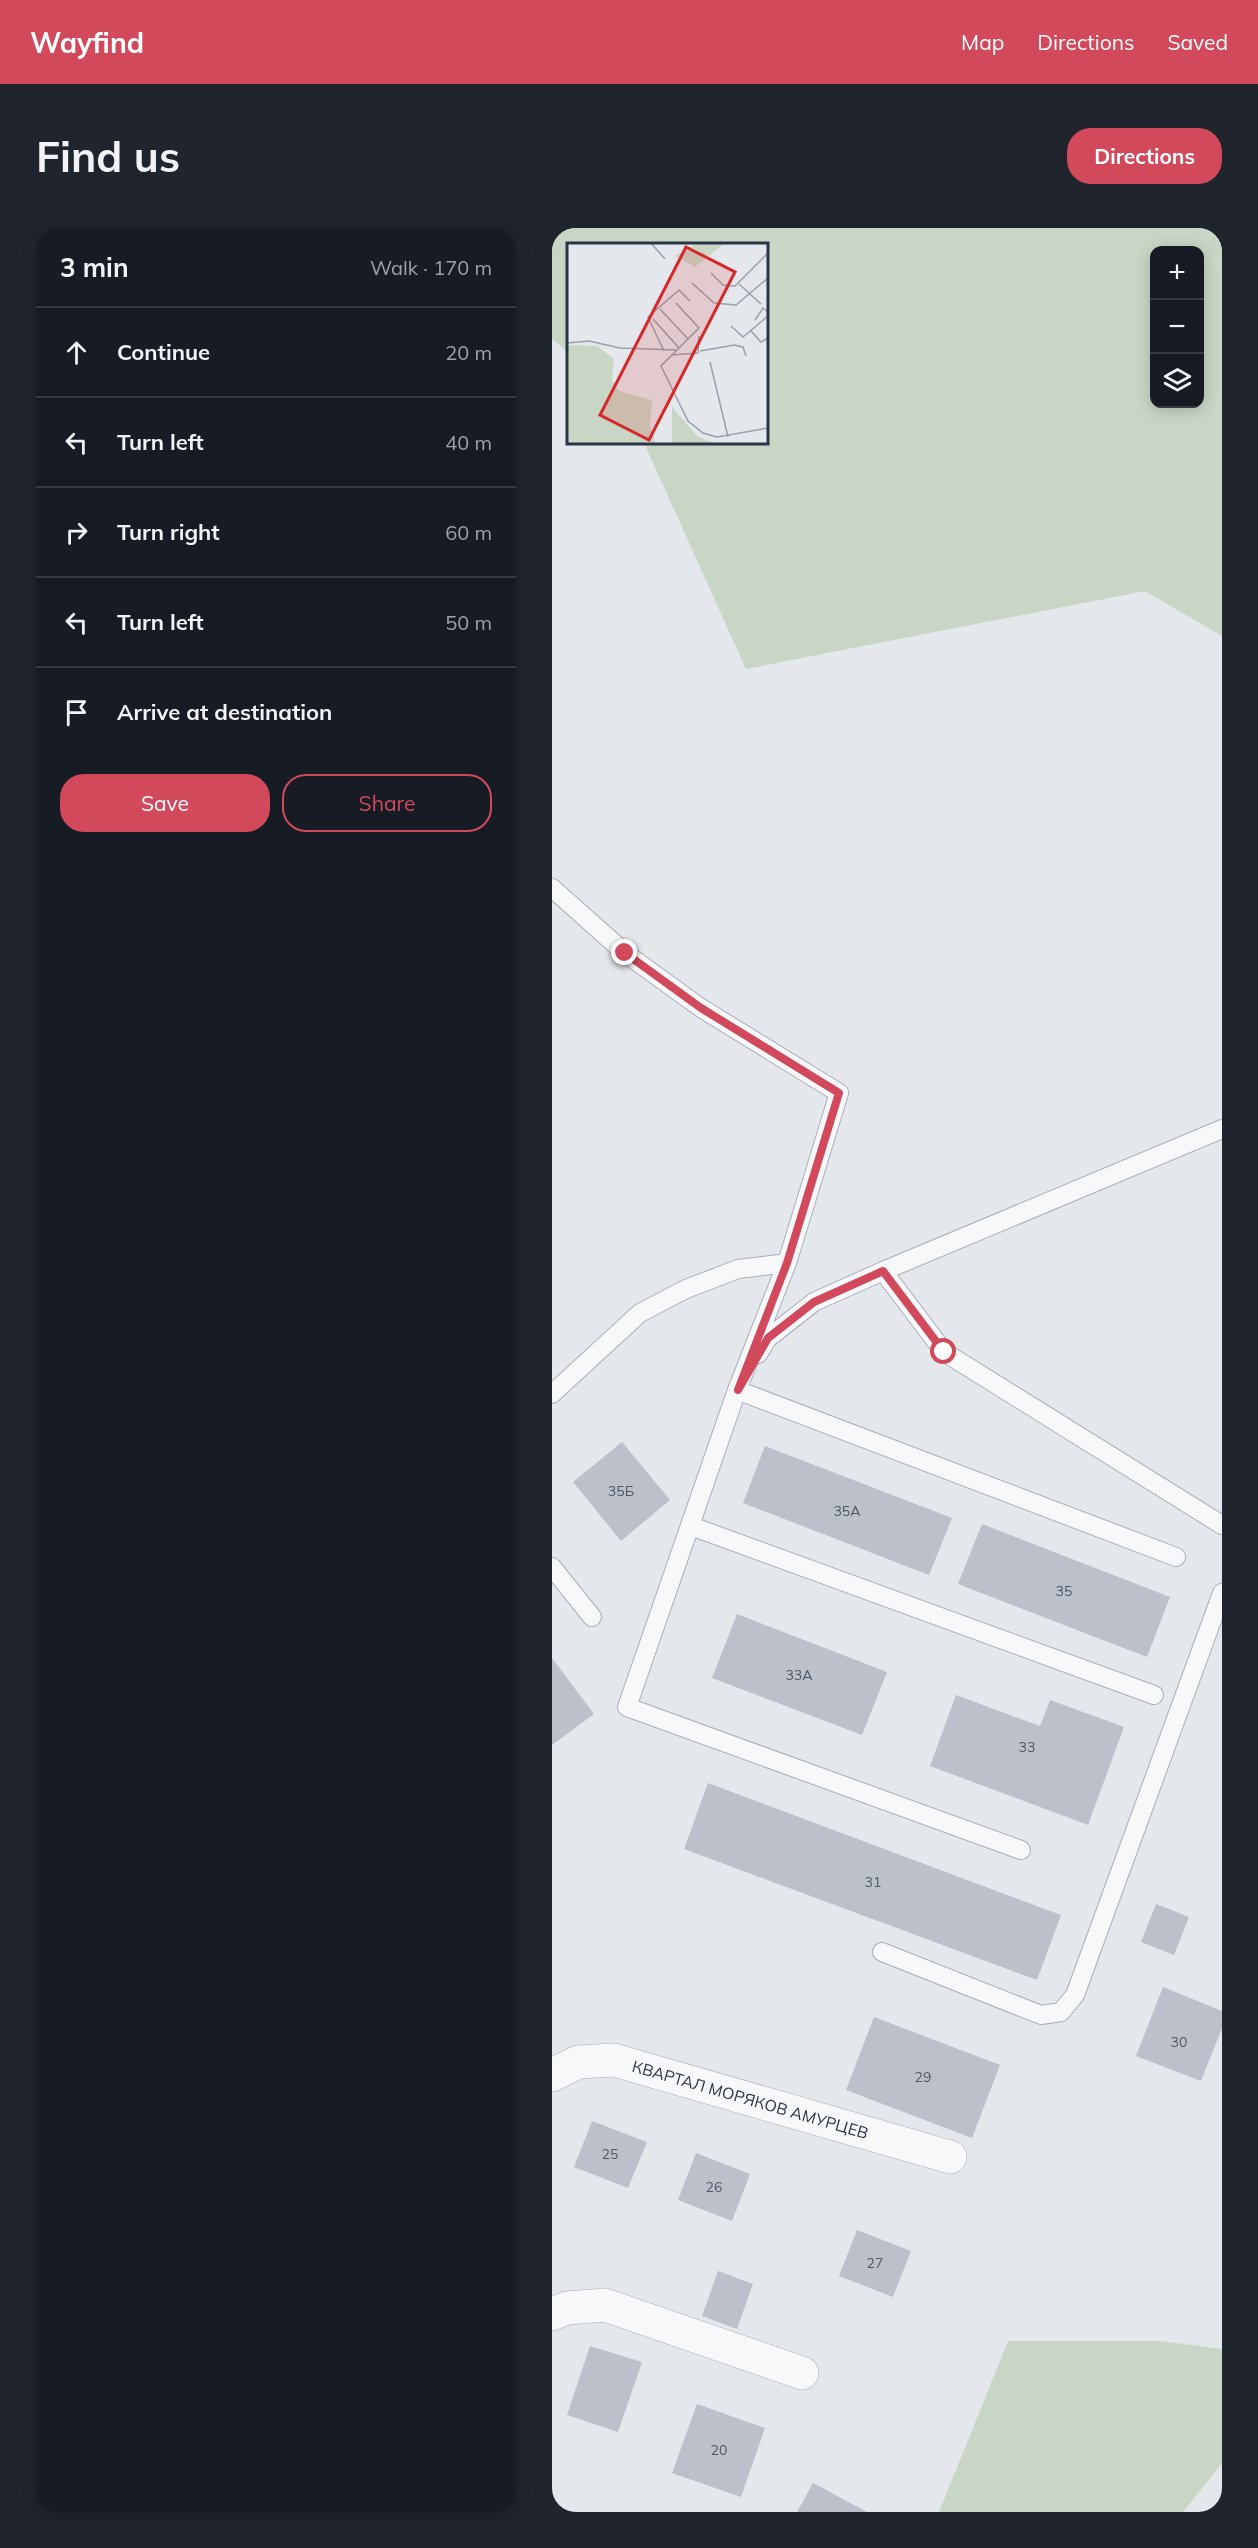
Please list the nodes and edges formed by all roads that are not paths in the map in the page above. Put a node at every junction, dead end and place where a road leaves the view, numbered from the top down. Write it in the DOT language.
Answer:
graph roads {
  1 [pos="552,888"];
  2 [pos="1222,1129"];
  3 [pos="787,1263"];
  4 [pos="883,1271"];
  5 [pos="738,1390"];
  6 [pos="552,1394"];
  7 [pos="1222,1525"];
  8 [pos="690,1526"];
  9 [pos="1176,1557"];
  10 [pos="552,1567"];
  11 [pos="1222,1593"];
  12 [pos="592,1617"];
  13 [pos="1154,1695"];
  14 [pos="1021,1850"];
  15 [pos="882,1952"];
  16 [pos="552,2075"];
  17 [pos="950,2157"];
  18 [pos="552,2314"];
  19 [pos="802,2373"];
  1 -- 3 [label="lane"];
  2 -- 4 [label="lane"];
  3 -- 5 [label="lane"];
  3 -- 6 [label="lane"];
  4 -- 5 [label="lane"];
  4 -- 7 [label="lane"];
  5 -- 8 [label="lane"];
  5 -- 9 [label="lane"];
  8 -- 13 [label="lane"];
  8 -- 14 [label="lane"];
  10 -- 12 [label="lane"];
  11 -- 15 [label="lane"];
  16 -- 17 [label="street, КВАРТАЛ МОРЯКОВ АМУРЦЕВ"];
  18 -- 19 [label="street"];
}
